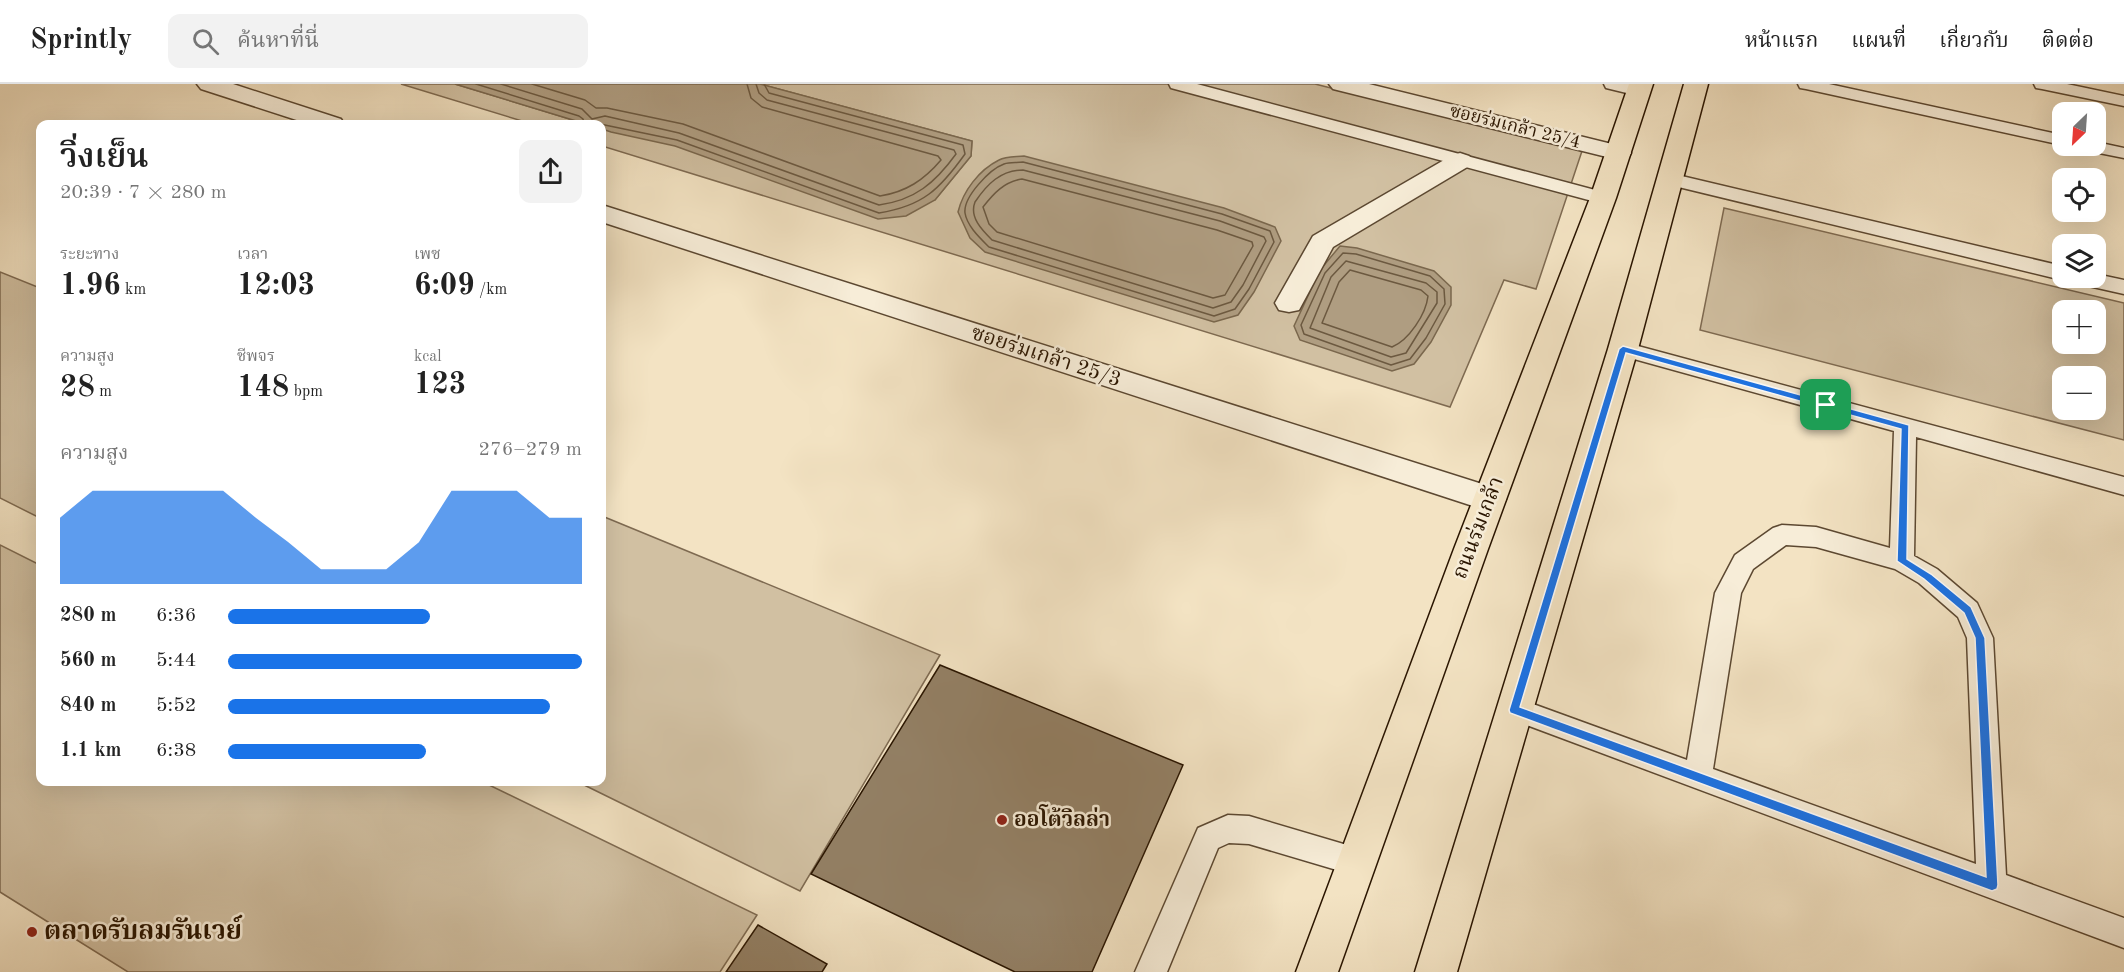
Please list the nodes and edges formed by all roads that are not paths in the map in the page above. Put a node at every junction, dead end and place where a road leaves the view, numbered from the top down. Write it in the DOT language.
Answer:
graph roads {
  1 [pos="209,84"];
  2 [pos="1177,84"];
  3 [pos="1341,84"];
  4 [pos="1696,84"];
  5 [pos="1806,84"];
  6 [pos="2042,84"];
  7 [pos="1631,86"];
  8 [pos="2124,100"];
  9 [pos="320,120"];
  10 [pos="2052,138"];
  11 [pos="2106,149"];
  12 [pos="1619,153"];
  13 [pos="2124,153"];
  14 [pos="1460,160"];
  15 [pos="1669,179"];
  16 [pos="1604,198"];
  17 [pos="606,214"];
  18 [pos="2052,271"];
  19 [pos="2106,284"];
  20 [pos="2124,288"];
  21 [pos="1289,303"];
  22 [pos="1623,349"];
  23 [pos="1905,427"];
  24 [pos="2124,486"];
  25 [pos="1490,499"];
  26 [pos="1902,561"];
  27 [pos="1514,710"];
  28 [pos="1698,778"];
  29 [pos="1357,862"];
  30 [pos="1992,885"];
  31 [pos="2124,933"];
  32 [pos="1151,972"];
  33 [pos="1317,972"];
  34 [pos="1436,972"];
  1 -- 9 [label="street"];
  2 -- 14 [label="lane"];
  3 -- 12 [label="street, ซอยร่มเกล้า 25/4"];
  4 -- 15 [label="main road"];
  5 -- 10 [label="lane"];
  6 -- 8 [label="lane"];
  7 -- 12 [label="main road, ถนนร่มเกล้า"];
  11 -- 13 [label="lane"];
  12 -- 16 [label="main road, ถนนร่มเกล้า"];
  14 -- 16 [label="lane"];
  14 -- 21 [label="street"];
  15 -- 18 [label="lane"];
  15 -- 22 [label="main road"];
  16 -- 25 [label="main road, ถนนร่มเกล้า"];
  17 -- 25 [label="street, ซอยร่มเกล้า 25/3"];
  19 -- 20 [label="lane"];
  22 -- 23 [label="lane"];
  22 -- 27 [label="main road"];
  23 -- 24 [label="lane"];
  23 -- 26 [label="lane"];
  25 -- 29 [label="main road, ถนนร่มเกล้า"];
  26 -- 28 [label="lane"];
  26 -- 30 [label="lane"];
  27 -- 28 [label="lane"];
  27 -- 34 [label="main road"];
  28 -- 30 [label="lane"];
  29 -- 32 [label="lane"];
  29 -- 33 [label="main road, ถนนร่มเกล้า"];
  30 -- 31 [label="lane"];
}
